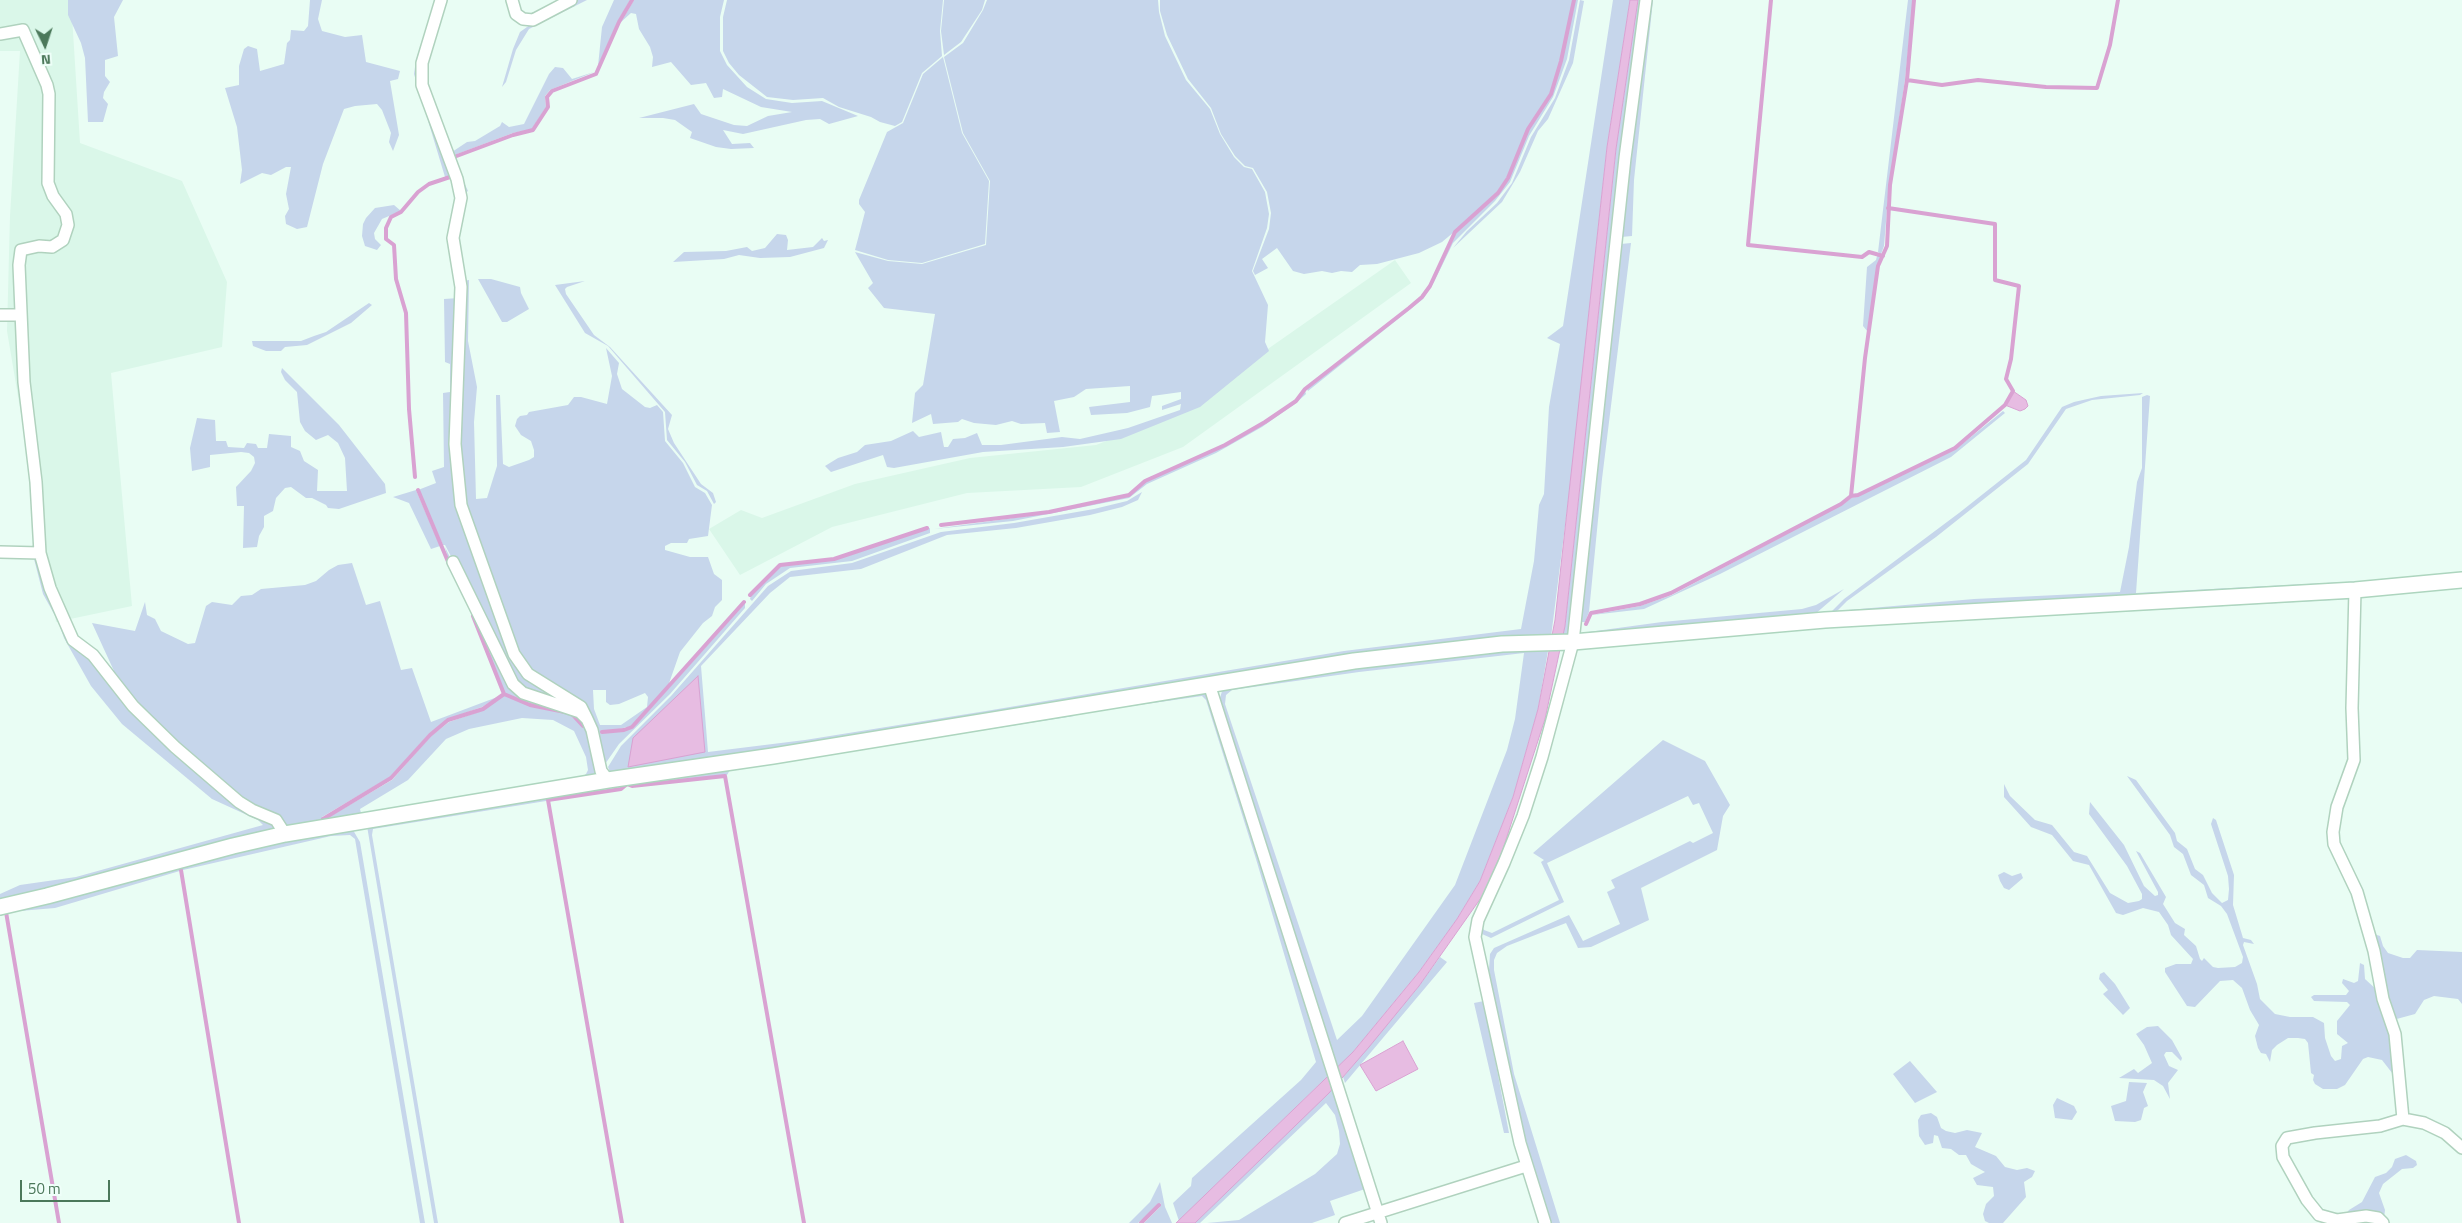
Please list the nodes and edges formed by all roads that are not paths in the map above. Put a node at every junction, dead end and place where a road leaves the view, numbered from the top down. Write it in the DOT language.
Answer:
graph roads {
  1 [pos="441,0"];
  2 [pos="512,0"];
  3 [pos="571,0"];
  4 [pos="1646,0"];
  5 [pos="0,34"];
  6 [pos="0,315"];
  7 [pos="20,315"];
  8 [pos="0,552"];
  9 [pos="40,553"];
  10 [pos="453,562"];
  11 [pos="2462,580"];
  12 [pos="2355,590"];
  13 [pos="1569,642"];
  14 [pos="1209,684"];
  15 [pos="587,719"];
  16 [pos="608,780"];
  17 [pos="285,834"];
  18 [pos="0,906"];
  19 [pos="2403,1119"];
  20 [pos="2462,1148"];
  21 [pos="1526,1166"];
  22 [pos="1379,1217"];
  23 [pos="1345,1223"];
  24 [pos="1546,1223"];
  25 [pos="2383,1223"];
  1 -- 15 [label="street"];
  2 -- 3 [label="street"];
  4 -- 13 [label="street"];
  5 -- 7 [label="street"];
  6 -- 7 [label="street"];
  7 -- 9 [label="street"];
  8 -- 9 [label="street"];
  9 -- 17 [label="street"];
  10 -- 15 [label="street"];
  11 -- 12 [label="street"];
  12 -- 13 [label="street"];
  12 -- 19 [label="street"];
  13 -- 14 [label="street"];
  13 -- 21 [label="street"];
  14 -- 16 [label="street"];
  14 -- 22 [label="street"];
  15 -- 16 [label="street"];
  16 -- 17 [label="street"];
  17 -- 18 [label="street"];
  19 -- 20 [label="street"];
  19 -- 25 [label="street"];
  21 -- 22 [label="street"];
  21 -- 24 [label="street"];
  22 -- 23 [label="street"];
}
